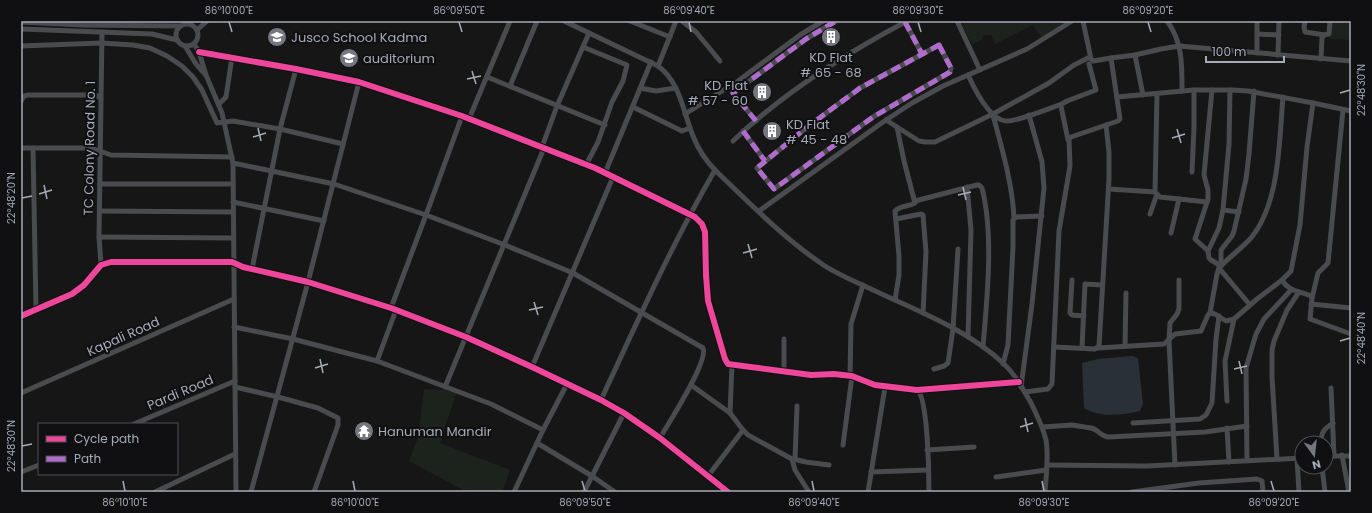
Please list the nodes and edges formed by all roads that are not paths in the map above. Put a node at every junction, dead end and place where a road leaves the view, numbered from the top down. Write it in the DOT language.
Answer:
graph roads {
  1 [pos="207,21"];
  2 [pos="510,21"];
  3 [pos="537,21"];
  4 [pos="564,21"];
  5 [pos="630,21"];
  6 [pos="676,21"];
  7 [pos="682,21"];
  8 [pos="823,21"];
  9 [pos="836,21"];
  10 [pos="957,21"];
  11 [pos="1072,21"];
  12 [pos="1083,21"];
  13 [pos="1167,21"];
  14 [pos="1257,21"];
  15 [pos="1279,21"];
  16 [pos="1305,21"];
  17 [pos="1330,21"];
  18 [pos="21,22"];
  19 [pos="190,22"];
  20 [pos="906,22"];
  21 [pos="93,23"];
  22 [pos="142,24"];
  23 [pos="180,26"];
  24 [pos="21,28"];
  25 [pos="198,30"];
  26 [pos="102,32"];
  27 [pos="589,33"];
  28 [pos="1257,34"];
  29 [pos="1279,35"];
  30 [pos="1325,35"];
  31 [pos="670,37"];
  32 [pos="177,40"];
  33 [pos="101,43"];
  34 [pos="194,44"];
  35 [pos="21,46"];
  36 [pos="185,46"];
  37 [pos="1179,46"];
  38 [pos="583,47"];
  39 [pos="200,52"];
  40 [pos="1257,53"];
  41 [pos="922,54"];
  42 [pos="1135,55"];
  43 [pos="1278,55"];
  44 [pos="232,57"];
  45 [pos="1090,58"];
  46 [pos="1111,58"];
  47 [pos="1321,59"];
  48 [pos="720,61"];
  49 [pos="1351,61"];
  50 [pos="651,62"];
  51 [pos="1089,64"];
  52 [pos="658,66"];
  53 [pos="296,69"];
  54 [pos="980,70"];
  55 [pos="206,75"];
  56 [pos="968,75"];
  57 [pos="487,77"];
  58 [pos="359,82"];
  59 [pos="510,86"];
  60 [pos="640,88"];
  61 [pos="676,88"];
  62 [pos="1194,90"];
  63 [pos="1212,90"];
  64 [pos="1230,90"];
  65 [pos="1182,91"];
  66 [pos="1254,91"];
  67 [pos="1157,94"];
  68 [pos="1143,95"];
  69 [pos="1117,97"];
  70 [pos="101,98"];
  71 [pos="1283,98"];
  72 [pos="21,101"];
  73 [pos="1313,103"];
  74 [pos="219,104"];
  75 [pos="1060,105"];
  76 [pos="557,106"];
  77 [pos="632,107"];
  78 [pos="1343,110"];
  79 [pos="1351,111"];
  80 [pos="685,114"];
  81 [pos="993,114"];
  82 [pos="1029,115"];
  83 [pos="462,116"];
  84 [pos="469,119"];
  85 [pos="886,120"];
  86 [pos="756,121"];
  87 [pos="225,122"];
  88 [pos="605,125"];
  89 [pos="1106,125"];
  90 [pos="897,127"];
  91 [pos="690,128"];
  92 [pos="280,129"];
  93 [pos="743,131"];
  94 [pos="733,141"];
  95 [pos="1068,141"];
  96 [pos="343,144"];
  97 [pos="21,148"];
  98 [pos="33,148"];
  99 [pos="543,148"];
  100 [pos="101,153"];
  101 [pos="232,160"];
  102 [pos="765,161"];
  103 [pos="586,165"];
  104 [pos="715,170"];
  105 [pos="272,171"];
  106 [pos="1192,172"];
  107 [pos="606,173"];
  108 [pos="613,176"];
  109 [pos="100,184"];
  110 [pos="233,184"];
  111 [pos="334,184"];
  112 [pos="967,187"];
  113 [pos="1109,189"];
  114 [pos="1156,193"];
  115 [pos="1179,199"];
  116 [pos="915,201"];
  117 [pos="233,202"];
  118 [pos="1207,202"];
  119 [pos="265,208"];
  120 [pos="1223,210"];
  121 [pos="100,211"];
  122 [pos="759,211"];
  123 [pos="233,212"];
  124 [pos="1239,212"];
  125 [pos="690,214"];
  126 [pos="1150,214"];
  127 [pos="426,215"];
  128 [pos="1042,216"];
  129 [pos="1014,217"];
  130 [pos="896,219"];
  131 [pos="324,221"];
  132 [pos="1171,233"];
  133 [pos="99,237"];
  134 [pos="233,238"];
  135 [pos="504,244"];
  136 [pos="958,249"];
  137 [pos="1208,251"];
  138 [pos="234,263"];
  139 [pos="101,265"];
  140 [pos="1220,267"];
  141 [pos="252,269"];
  142 [pos="573,273"];
  143 [pos="1072,280"];
  144 [pos="1179,280"];
  145 [pos="1282,280"];
  146 [pos="308,282"];
  147 [pos="863,285"];
  148 [pos="1102,285"];
  149 [pos="1291,290"];
  150 [pos="1299,292"];
  151 [pos="1126,293"];
  152 [pos="1312,298"];
  153 [pos="234,299"];
  154 [pos="895,300"];
  155 [pos="1312,304"];
  156 [pos="1250,305"];
  157 [pos="1351,308"];
  158 [pos="36,309"];
  159 [pos="394,309"];
  160 [pos="642,312"];
  161 [pos="923,313"];
  162 [pos="1210,313"];
  163 [pos="21,316"];
  164 [pos="1084,316"];
  165 [pos="1219,316"];
  166 [pos="1234,319"];
  167 [pos="234,327"];
  168 [pos="953,328"];
  169 [pos="1351,334"];
  170 [pos="466,337"];
  171 [pos="968,337"];
  172 [pos="293,339"];
  173 [pos="784,339"];
  174 [pos="1169,341"];
  175 [pos="1125,346"];
  176 [pos="983,347"];
  177 [pos="1054,347"];
  178 [pos="1082,348"];
  179 [pos="1098,348"];
  180 [pos="377,361"];
  181 [pos="1003,364"];
  182 [pos="732,365"];
  183 [pos="532,367"];
  184 [pos="934,369"];
  185 [pos="784,371"];
  186 [pos="851,376"];
  187 [pos="235,381"];
  188 [pos="567,384"];
  189 [pos="1020,384"];
  190 [pos="446,386"];
  191 [pos="691,386"];
  192 [pos="235,387"];
  193 [pos="885,387"];
  194 [pos="1331,388"];
  195 [pos="917,390"];
  196 [pos="1025,392"];
  197 [pos="21,393"];
  198 [pos="278,397"];
  199 [pos="601,400"];
  200 [pos="1226,401"];
  201 [pos="797,406"];
  202 [pos="624,413"];
  203 [pos="730,413"];
  204 [pos="1173,421"];
  205 [pos="136,423"];
  206 [pos="1133,423"];
  207 [pos="1333,423"];
  208 [pos="1246,426"];
  209 [pos="1043,427"];
  210 [pos="1227,428"];
  211 [pos="543,430"];
  212 [pos="742,430"];
  213 [pos="1174,434"];
  214 [pos="1322,435"];
  215 [pos="1333,435"];
  216 [pos="660,438"];
  217 [pos="537,443"];
  218 [pos="843,445"];
  219 [pos="974,447"];
  220 [pos="927,450"];
  221 [pos="235,454"];
  222 [pos="1342,455"];
  223 [pos="1334,456"];
  224 [pos="1351,456"];
  225 [pos="1294,458"];
  226 [pos="793,459"];
  227 [pos="1277,459"];
  228 [pos="1247,461"];
  229 [pos="1229,462"];
  230 [pos="38,464"];
  231 [pos="829,465"];
  232 [pos="1175,465"];
  233 [pos="1047,467"];
  234 [pos="928,470"];
  235 [pos="21,472"];
  236 [pos="871,472"];
  237 [pos="1300,475"];
  238 [pos="1323,475"];
  239 [pos="592,476"];
  240 [pos="708,476"];
  241 [pos="996,477"];
  242 [pos="155,492"];
  243 [pos="236,492"];
  244 [pos="251,492"];
  245 [pos="314,492"];
  246 [pos="514,492"];
  247 [pos="584,492"];
  248 [pos="615,492"];
  249 [pos="728,492"];
  250 [pos="808,492"];
  251 [pos="868,492"];
  252 [pos="929,492"];
  253 [pos="1045,492"];
  254 [pos="1132,492"];
  255 [pos="1263,492"];
  256 [pos="1299,492"];
  257 [pos="1324,492"];
  258 [pos="1349,492"];
  1 -- 25 [label="street"];
  2 -- 57 [label="street"];
  3 -- 59 [label="street"];
  4 -- 27 [label="street"];
  5 -- 31 [label="street"];
  6 -- 31 [label="street"];
  7 -- 48 [label="street"];
  8 -- 80 [label="street"];
  9 -- 86 [label="street"];
  10 -- 54 [label="street"];
  11 -- 54 [label="street"];
  12 -- 45 [label="street"];
  13 -- 37 [label="street"];
  14 -- 28 [label="street"];
  15 -- 29 [label="street"];
  16 -- 30 [label="street"];
  17 -- 30 [label="street"];
  18 -- 21 [label="street"];
  19 -- 23 [label="street"];
  19 -- 25 [label="street"];
  20 -- 41 [label="street"];
  20 -- 86 [label="street"];
  21 -- 22 [label="street"];
  22 -- 23 [label="street"];
  23 -- 32 [label="street"];
  24 -- 26 [label="street"];
  25 -- 34 [label="street"];
  26 -- 32 [label="street"];
  26 -- 33 [label="street, TC Colony Road No. 1"];
  27 -- 38 [label="street"];
  27 -- 50 [label="street"];
  28 -- 29 [label="street"];
  28 -- 40 [label="street"];
  29 -- 43 [label="street"];
  30 -- 47 [label="street"];
  31 -- 52 [label="street"];
  32 -- 36 [label="street"];
  33 -- 35 [label="street"];
  33 -- 70 [label="street, TC Colony Road No. 1"];
  33 -- 87 [label="street"];
  34 -- 36 [label="street"];
  34 -- 39 [label="street"];
  36 -- 55 [label="street"];
  37 -- 40 [label="street"];
  37 -- 42 [label="street"];
  37 -- 65 [label="street"];
  38 -- 76 [label="street"];
  38 -- 88 [label="street"];
  39 -- 44 [label="street"];
  39 -- 55 [label="street"];
  40 -- 43 [label="street"];
  41 -- 102 [label="street"];
  41 -- 102 [label="street"];
  42 -- 46 [label="street"];
  42 -- 68 [label="street"];
  43 -- 47 [label="street"];
  44 -- 53 [label="street"];
  44 -- 74 [label="street"];
  45 -- 46 [label="street"];
  45 -- 81 [label="street"];
  46 -- 69 [label="street"];
  47 -- 49 [label="street"];
  50 -- 52 [label="street"];
  50 -- 60 [label="street"];
  51 -- 75 [label="street"];
  52 -- 61 [label="street"];
  53 -- 58 [label="street"];
  53 -- 92 [label="street"];
  54 -- 56 [label="street"];
  55 -- 74 [label="street"];
  56 -- 81 [label="street"];
  56 -- 85 [label="street"];
  57 -- 59 [label="street"];
  57 -- 84 [label="street"];
  58 -- 83 [label="street"];
  58 -- 96 [label="street"];
  59 -- 76 [label="street"];
  60 -- 61 [label="street"];
  60 -- 77 [label="street"];
  61 -- 80 [label="street"];
  62 -- 63 [label="street"];
  62 -- 65 [label="street"];
  62 -- 106 [label="street"];
  63 -- 64 [label="street"];
  63 -- 118 [label="street"];
  64 -- 66 [label="street"];
  64 -- 120 [label="street"];
  65 -- 67 [label="street"];
  66 -- 71 [label="street"];
  66 -- 124 [label="street"];
  67 -- 68 [label="street"];
  67 -- 114 [label="street"];
  68 -- 69 [label="street"];
  69 -- 89 [label="street"];
  70 -- 72 [label="street"];
  70 -- 100 [label="street, TC Colony Road No. 1"];
  71 -- 73 [label="street"];
  71 -- 140 [label="street"];
  73 -- 78 [label="street"];
  73 -- 145 [label="street"];
  74 -- 87 [label="street"];
  75 -- 82 [label="street"];
  75 -- 95 [label="street"];
  76 -- 88 [label="street"];
  76 -- 99 [label="street"];
  77 -- 91 [label="street"];
  77 -- 107 [label="street"];
  78 -- 79 [label="street"];
  78 -- 152 [label="street"];
  80 -- 91 [label="street"];
  81 -- 82 [label="street"];
  81 -- 90 [label="street"];
  81 -- 129 [label="street"];
  82 -- 128 [label="street"];
  83 -- 84 [label="street"];
  83 -- 127 [label="street"];
  84 -- 99 [label="street"];
  85 -- 90 [label="street"];
  85 -- 122 [label="street"];
  86 -- 93 [label="street"];
  87 -- 92 [label="street"];
  87 -- 101 [label="street"];
  88 -- 103 [label="street"];
  89 -- 95 [label="street"];
  89 -- 113 [label="street"];
  90 -- 116 [label="street"];
  91 -- 104 [label="street"];
  92 -- 96 [label="street"];
  92 -- 105 [label="street"];
  93 -- 94 [label="street"];
  93 -- 102 [label="street"];
  95 -- 177 [label="street"];
  96 -- 111 [label="street"];
  97 -- 98 [label="street"];
  98 -- 100 [label="street"];
  98 -- 158 [label="street"];
  99 -- 103 [label="street"];
  99 -- 135 [label="street"];
  100 -- 101 [label="street"];
  100 -- 109 [label="street, TC Colony Road No. 1"];
  101 -- 105 [label="street"];
  101 -- 110 [label="street"];
  103 -- 107 [label="street"];
  104 -- 122 [label="street"];
  104 -- 125 [label="street"];
  105 -- 111 [label="street"];
  105 -- 119 [label="street"];
  107 -- 108 [label="street"];
  108 -- 125 [label="street"];
  108 -- 142 [label="street"];
  109 -- 110 [label="street"];
  109 -- 121 [label="street, TC Colony Road No. 1"];
  110 -- 117 [label="street"];
  111 -- 127 [label="street"];
  111 -- 131 [label="street"];
  112 -- 116 [label="street"];
  112 -- 171 [label="street"];
  112 -- 176 [label="street"];
  113 -- 114 [label="street"];
  113 -- 148 [label="street"];
  114 -- 115 [label="street"];
  114 -- 126 [label="street"];
  115 -- 118 [label="street"];
  115 -- 132 [label="street"];
  116 -- 130 [label="street"];
  117 -- 119 [label="street"];
  117 -- 123 [label="street"];
  118 -- 137 [label="street"];
  119 -- 131 [label="street"];
  119 -- 141 [label="street"];
  120 -- 124 [label="street"];
  120 -- 137 [label="street"];
  121 -- 123 [label="street"];
  121 -- 133 [label="street, TC Colony Road No. 1"];
  122 -- 147 [label="street"];
  123 -- 134 [label="street"];
  124 -- 140 [label="street"];
  125 -- 160 [label="street"];
  125 -- 182 [label="street"];
  127 -- 135 [label="street"];
  127 -- 159 [label="street"];
  128 -- 129 [label="street"];
  128 -- 189 [label="street"];
  129 -- 181 [label="street"];
  130 -- 154 [label="street"];
  130 -- 161 [label="street"];
  131 -- 146 [label="street"];
  133 -- 134 [label="street"];
  133 -- 139 [label="street, TC Colony Road No. 1"];
  134 -- 138 [label="street"];
  135 -- 142 [label="street"];
  135 -- 170 [label="street"];
  136 -- 168 [label="street"];
  137 -- 140 [label="street"];
  138 -- 139 [label="street"];
  138 -- 141 [label="street"];
  138 -- 153 [label="street"];
  139 -- 158 [label="street"];
  140 -- 156 [label="street"];
  140 -- 162 [label="street"];
  141 -- 146 [label="street"];
  142 -- 160 [label="street"];
  142 -- 183 [label="street"];
  143 -- 164 [label="street"];
  144 -- 174 [label="street"];
  145 -- 149 [label="street"];
  145 -- 156 [label="street"];
  146 -- 159 [label="street"];
  146 -- 172 [label="street"];
  147 -- 154 [label="street"];
  147 -- 186 [label="street"];
  148 -- 164 [label="street"];
  148 -- 179 [label="street"];
  149 -- 150 [label="street"];
  149 -- 208 [label="street"];
  150 -- 152 [label="street"];
  150 -- 227 [label="street"];
  151 -- 175 [label="street"];
  152 -- 155 [label="street"];
  153 -- 167 [label="street"];
  153 -- 197 [label="street, Kapali Road"];
  154 -- 161 [label="street"];
  155 -- 157 [label="street"];
  155 -- 169 [label="street"];
  156 -- 166 [label="street"];
  158 -- 163 [label="street"];
  159 -- 170 [label="street"];
  159 -- 180 [label="street"];
  160 -- 191 [label="street"];
  160 -- 199 [label="street"];
  161 -- 168 [label="street"];
  162 -- 165 [label="street"];
  162 -- 174 [label="street"];
  164 -- 178 [label="street"];
  165 -- 166 [label="street"];
  165 -- 204 [label="street"];
  166 -- 200 [label="street"];
  167 -- 172 [label="street"];
  167 -- 187 [label="street"];
  168 -- 171 [label="street"];
  168 -- 184 [label="street"];
  170 -- 183 [label="street"];
  170 -- 190 [label="street"];
  171 -- 176 [label="street"];
  172 -- 180 [label="street"];
  172 -- 198 [label="street"];
  173 -- 185 [label="street"];
  174 -- 175 [label="street"];
  174 -- 204 [label="street"];
  175 -- 179 [label="street"];
  176 -- 181 [label="street"];
  177 -- 178 [label="street"];
  177 -- 196 [label="street"];
  178 -- 179 [label="street"];
  180 -- 190 [label="street"];
  181 -- 189 [label="street"];
  182 -- 185 [label="street"];
  182 -- 203 [label="street"];
  183 -- 188 [label="street"];
  185 -- 186 [label="street"];
  186 -- 193 [label="street"];
  186 -- 218 [label="street"];
  187 -- 192 [label="street"];
  187 -- 205 [label="street, Pardi Road"];
  188 -- 199 [label="street"];
  188 -- 211 [label="street"];
  189 -- 195 [label="street"];
  189 -- 196 [label="street"];
  190 -- 211 [label="street"];
  191 -- 203 [label="street"];
  191 -- 216 [label="street"];
  192 -- 198 [label="street"];
  192 -- 221 [label="street"];
  193 -- 195 [label="street"];
  193 -- 236 [label="street"];
  194 -- 207 [label="street"];
  195 -- 220 [label="street"];
  196 -- 209 [label="street"];
  198 -- 244 [label="street"];
  198 -- 245 [label="street"];
  199 -- 202 [label="street"];
  201 -- 226 [label="street"];
  202 -- 216 [label="street"];
  202 -- 239 [label="street"];
  203 -- 212 [label="street"];
  204 -- 206 [label="street"];
  204 -- 213 [label="street"];
  207 -- 214 [label="street"];
  207 -- 215 [label="street"];
  208 -- 210 [label="street"];
  208 -- 228 [label="street"];
  209 -- 213 [label="street"];
  209 -- 233 [label="street"];
  210 -- 213 [label="street"];
  210 -- 229 [label="street"];
  211 -- 217 [label="street"];
  212 -- 226 [label="street"];
  212 -- 240 [label="street"];
  213 -- 232 [label="street"];
  216 -- 240 [label="street"];
  217 -- 239 [label="street"];
  217 -- 246 [label="street"];
  219 -- 220 [label="street"];
  220 -- 234 [label="street"];
  221 -- 242 [label="street"];
  221 -- 243 [label="street"];
  222 -- 223 [label="street"];
  222 -- 224 [label="street"];
  222 -- 258 [label="street"];
  225 -- 227 [label="street"];
  226 -- 231 [label="street"];
  226 -- 250 [label="street"];
  227 -- 228 [label="street"];
  228 -- 229 [label="street"];
  229 -- 232 [label="street"];
  230 -- 235 [label="street"];
  232 -- 233 [label="street"];
  233 -- 241 [label="street"];
  233 -- 253 [label="street"];
  234 -- 236 [label="street"];
  234 -- 252 [label="street"];
  236 -- 251 [label="street"];
  237 -- 256 [label="street"];
  238 -- 257 [label="street"];
  239 -- 247 [label="street"];
  239 -- 248 [label="street"];
  240 -- 249 [label="street"];
  254 -- 255 [label="street"];
}
